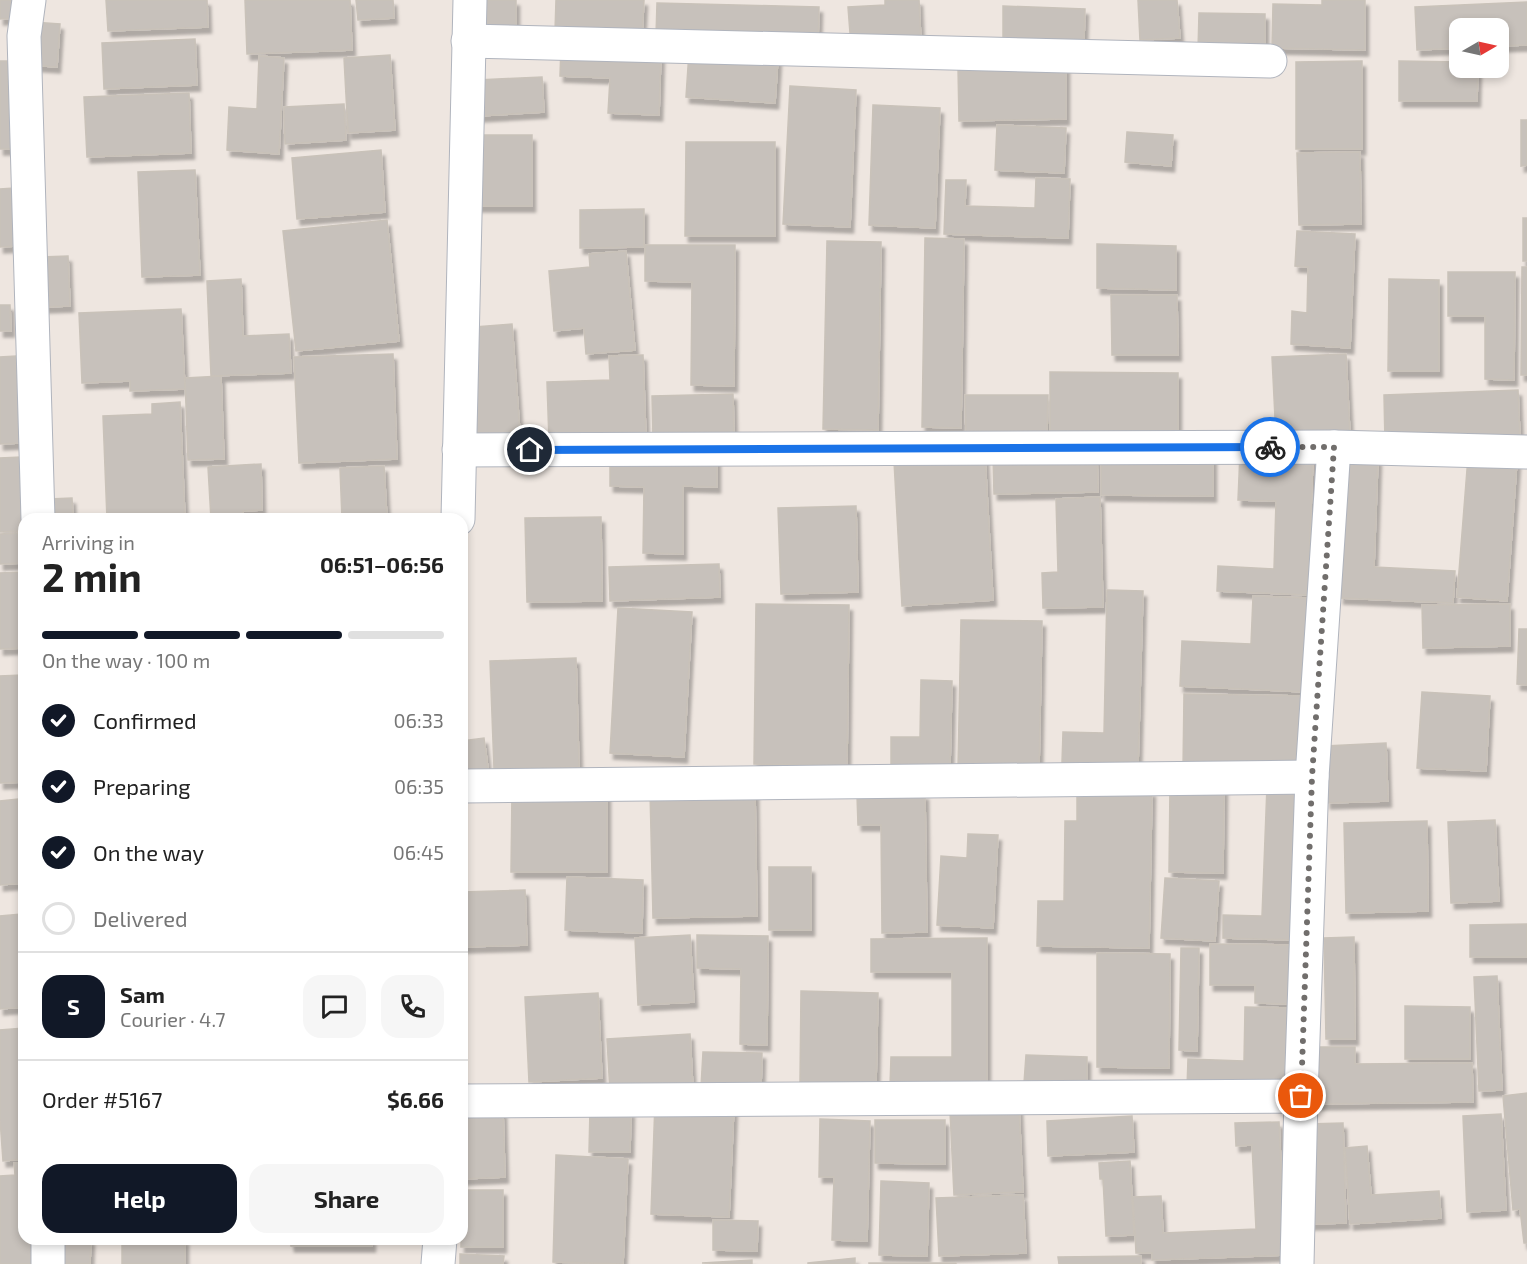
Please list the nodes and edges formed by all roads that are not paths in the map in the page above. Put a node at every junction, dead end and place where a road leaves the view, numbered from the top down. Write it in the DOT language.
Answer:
graph roads {
  1 [pos="29,0"];
  2 [pos="470,0"];
  3 [pos="468,41"];
  4 [pos="1270,61"];
  5 [pos="1334,447"];
  6 [pos="459,450"];
  7 [pos="1527,452"];
  8 [pos="38,513"];
  9 [pos="458,513"];
  10 [pos="1312,777"];
  11 [pos="468,786"];
  12 [pos="1301,1096"];
  13 [pos="468,1101"];
  14 [pos="48,1245"];
  15 [pos="440,1245"];
  16 [pos="48,1264"];
  17 [pos="438,1264"];
  18 [pos="1297,1264"];
  1 -- 8 [label="street"];
  2 -- 3 [label="street"];
  3 -- 4 [label="street"];
  3 -- 6 [label="street"];
  5 -- 6 [label="street"];
  5 -- 7 [label="street"];
  5 -- 10 [label="street"];
  6 -- 9 [label="street"];
  10 -- 11 [label="street"];
  10 -- 12 [label="street"];
  12 -- 13 [label="street"];
  12 -- 18 [label="street"];
  14 -- 16 [label="street"];
  15 -- 17 [label="street"];
}
